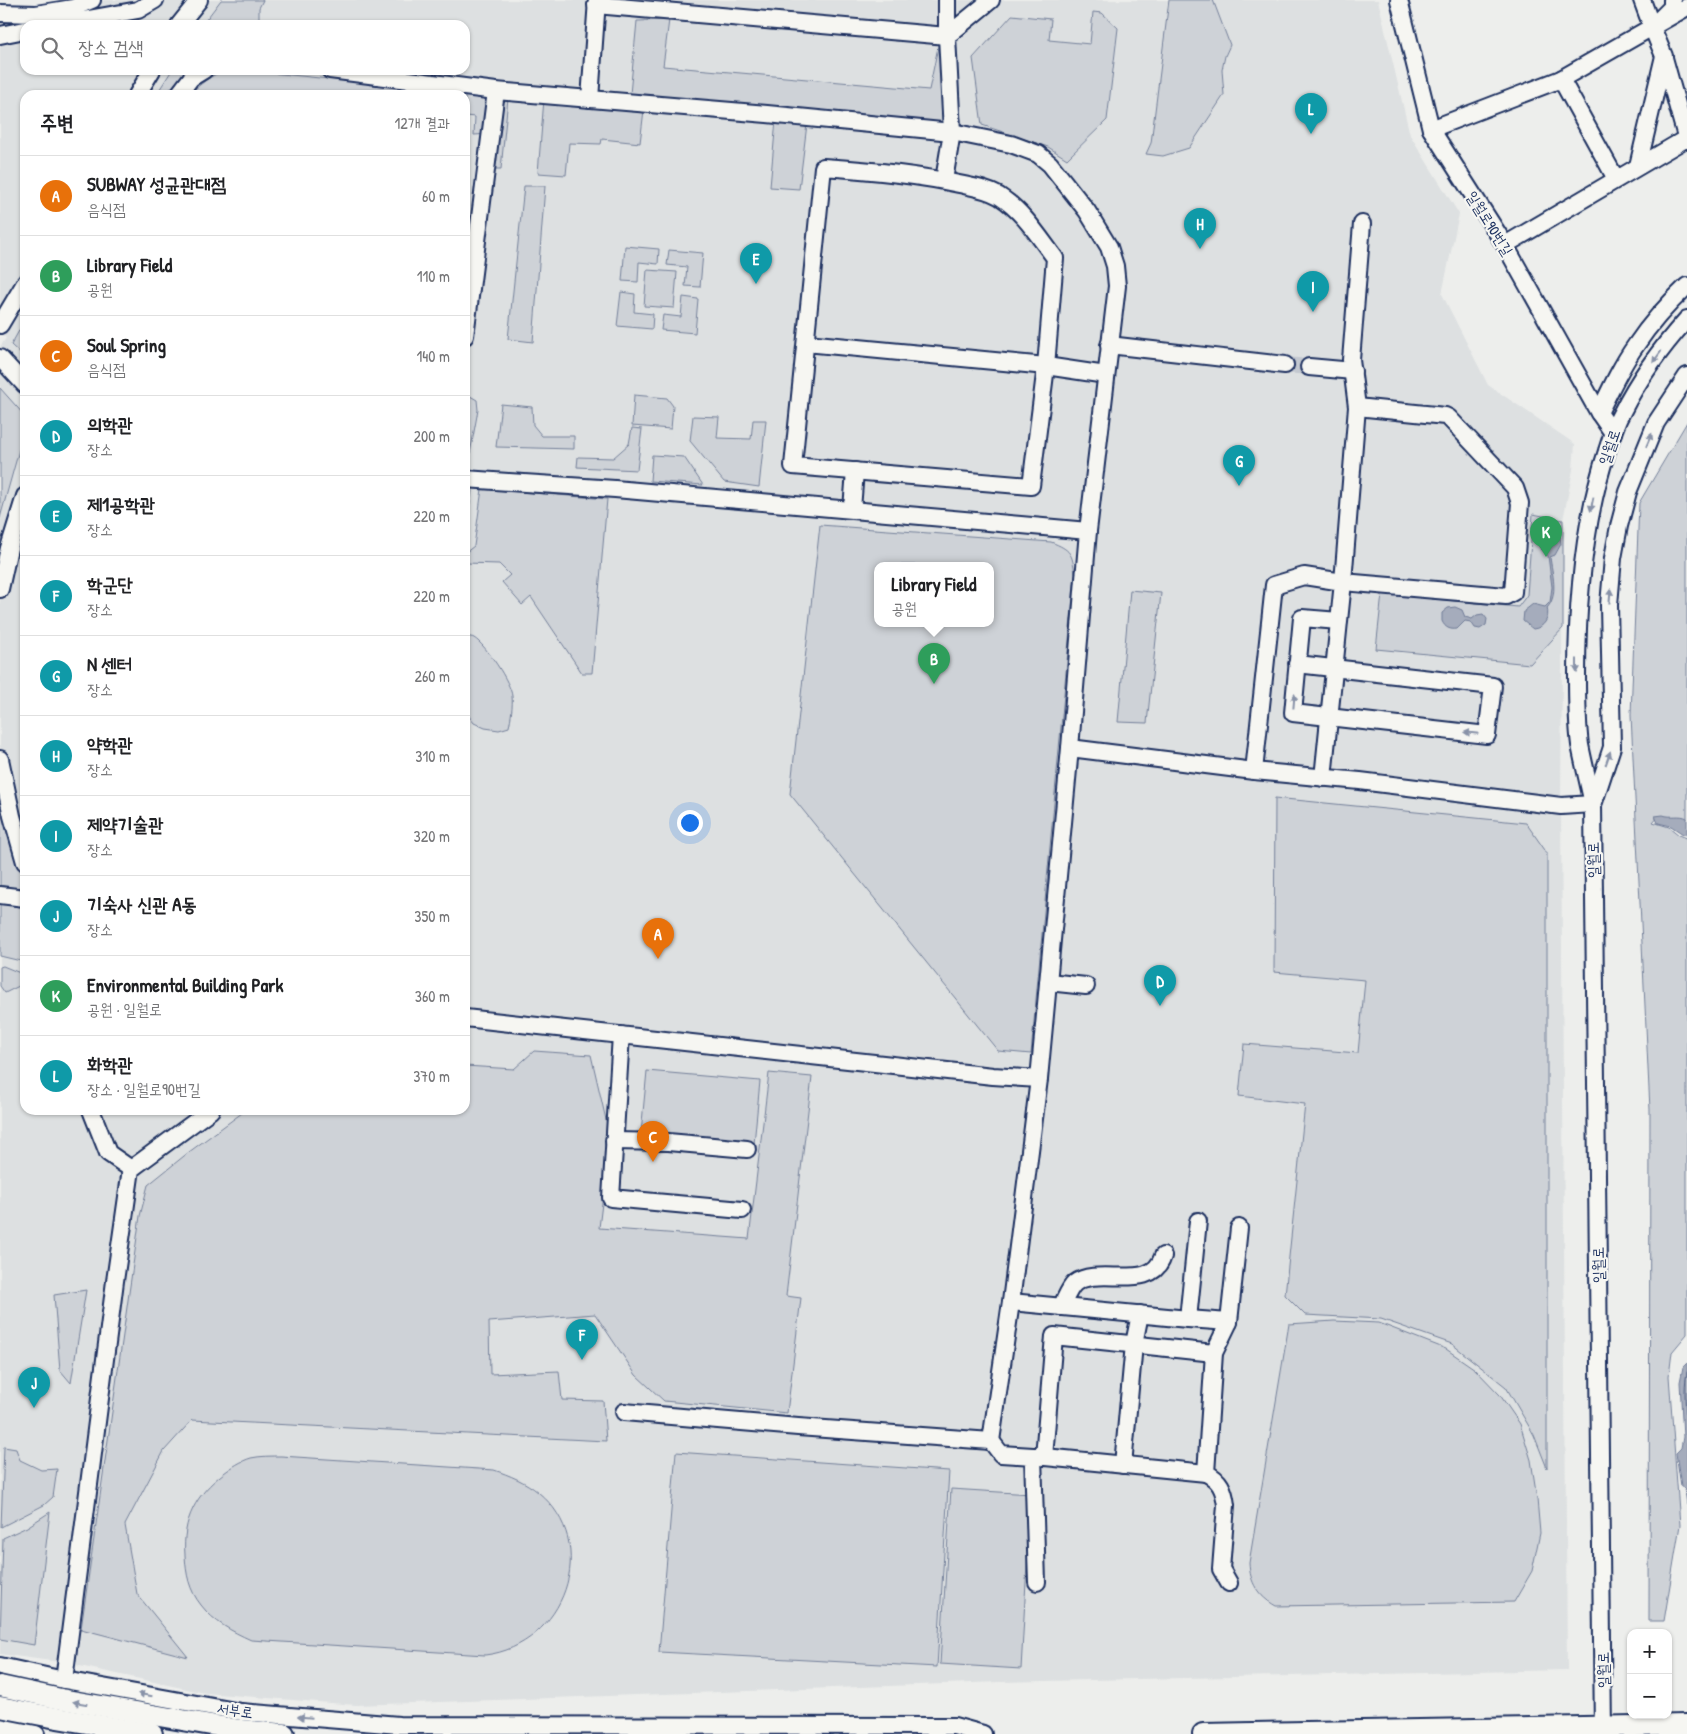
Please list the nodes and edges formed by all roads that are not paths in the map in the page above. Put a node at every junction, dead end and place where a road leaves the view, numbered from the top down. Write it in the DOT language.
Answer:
graph roads {
  1 [pos="92,0"];
  2 [pos="156,0"];
  3 [pos="199,0"];
  4 [pos="947,0"];
  5 [pos="991,0"];
  6 [pos="1399,0"];
  7 [pos="1642,0"];
  8 [pos="1672,0"];
  9 [pos="596,3"];
  10 [pos="1687,7"];
  11 [pos="0,12"];
  12 [pos="83,20"];
  13 [pos="183,20"];
  14 [pos="1652,27"];
  15 [pos="20,31"];
  16 [pos="0,35"];
  17 [pos="947,36"];
  18 [pos="1664,56"];
  19 [pos="149,75"];
  20 [pos="196,75"];
  21 [pos="370,75"];
  22 [pos="1561,79"];
  23 [pos="140,90"];
  24 [pos="182,90"];
  25 [pos="496,91"];
  26 [pos="590,99"];
  27 [pos="1431,129"];
  28 [pos="952,132"];
  29 [pos="1687,139"];
  30 [pos="1638,166"];
  31 [pos="1616,179"];
  32 [pos="944,180"];
  33 [pos="1362,224"];
  34 [pos="1505,244"];
  35 [pos="1687,286"];
  36 [pos="20,291"];
  37 [pos="470,296"];
  38 [pos="1687,319"];
  39 [pos="0,325"];
  40 [pos="806,343"];
  41 [pos="1109,345"];
  42 [pos="0,358"];
  43 [pos="1285,364"];
  44 [pos="1046,366"];
  45 [pos="1310,367"];
  46 [pos="1353,371"];
  47 [pos="1106,375"];
  48 [pos="1687,376"];
  49 [pos="20,380"];
  50 [pos="1358,407"];
  51 [pos="1599,413"];
  52 [pos="1613,434"];
  53 [pos="855,471"];
  54 [pos="470,479"];
  55 [pos="852,509"];
  56 [pos="20,512"];
  57 [pos="1088,531"];
  58 [pos="1343,582"];
  59 [pos="0,589"];
  60 [pos="1339,621"];
  61 [pos="1297,664"];
  62 [pos="1334,668"];
  63 [pos="1329,717"];
  64 [pos="1070,748"];
  65 [pos="0,759"];
  66 [pos="1254,772"];
  67 [pos="1323,778"];
  68 [pos="1593,804"];
  69 [pos="20,844"];
  70 [pos="0,895"];
  71 [pos="20,897"];
  72 [pos="1048,982"];
  73 [pos="1086,986"];
  74 [pos="470,1019"];
  75 [pos="621,1035"];
  76 [pos="1039,1079"];
  77 [pos="93,1115"];
  78 [pos="205,1115"];
  79 [pos="614,1141"];
  80 [pos="747,1150"];
  81 [pos="131,1169"];
  82 [pos="742,1210"];
  83 [pos="1198,1221"];
  84 [pos="1239,1228"];
  85 [pos="1162,1256"];
  86 [pos="1011,1302"];
  87 [pos="1061,1307"];
  88 [pos="1140,1314"];
  89 [pos="1188,1318"];
  90 [pos="1229,1322"];
  91 [pos="1134,1344"];
  92 [pos="1214,1353"];
  93 [pos="624,1412"];
  94 [pos="991,1441"];
  95 [pos="1039,1456"];
  96 [pos="1123,1465"];
  97 [pos="1206,1473"];
  98 [pos="1037,1582"];
  99 [pos="1229,1583"];
  100 [pos="0,1666"];
  101 [pos="64,1680"];
  102 [pos="0,1686"];
  103 [pos="0,1707"];
  104 [pos="1687,1725"];
  105 [pos="0,1727"];
  106 [pos="1604,1730"];
  107 [pos="36,1734"];
  108 [pos="152,1734"];
  109 [pos="284,1734"];
  110 [pos="983,1734"];
  111 [pos="1203,1734"];
  1 -- 11 [label="street"];
  2 -- 12 [label="street"];
  3 -- 13 [label="street"];
  4 -- 17 [label="street"];
  5 -- 17 [label="street"];
  6 -- 27 [label="street, 일월로90번길"];
  7 -- 14 [label="street"];
  8 -- 14 [label="street"];
  9 -- 17 [label="street"];
  9 -- 26 [label="street"];
  10 -- 14 [label="street"];
  14 -- 18 [label="street"];
  14 -- 22 [label="street"];
  15 -- 16 [label="street"];
  17 -- 28 [label="street"];
  18 -- 29 [label="street"];
  18 -- 30 [label="street"];
  19 -- 23 [label="street"];
  20 -- 24 [label="street"];
  21 -- 25 [label="street"];
  22 -- 27 [label="street"];
  22 -- 31 [label="street"];
  25 -- 26 [label="street"];
  25 -- 37 [label="street"];
  26 -- 28 [label="street"];
  27 -- 34 [label="street, 일월로90번길"];
  28 -- 32 [label="street"];
  28 -- 41 [label="street"];
  29 -- 30 [label="street"];
  30 -- 31 [label="street"];
  31 -- 34 [label="street"];
  32 -- 40 [label="street"];
  32 -- 44 [label="street"];
  33 -- 46 [label="street"];
  34 -- 51 [label="street, 일월로90번길"];
  35 -- 51 [label="street, 일월로"];
  36 -- 39 [label="street"];
  38 -- 52 [label="street, 일월로, one-way"];
  40 -- 44 [label="street"];
  40 -- 53 [label="street"];
  41 -- 43 [label="street"];
  41 -- 47 [label="street"];
  42 -- 49 [label="street"];
  44 -- 47 [label="street"];
  44 -- 53 [label="street"];
  45 -- 46 [label="street"];
  46 -- 50 [label="street"];
  47 -- 57 [label="street"];
  68 -- 48 [label="street, 일월로, one-way"];
  50 -- 58 [label="street"];
  50 -- 58 [label="street"];
  51 -- 52 [label="street, 일월로90번길"];
  52 -- 68 [label="street, 일월로, one-way"];
  53 -- 55 [label="street"];
  54 -- 55 [label="street"];
  55 -- 57 [label="street"];
  56 -- 59 [label="street"];
  57 -- 64 [label="street"];
  58 -- 60 [label="street"];
  58 -- 66 [label="street"];
  60 -- 61 [label="street"];
  60 -- 62 [label="street"];
  61 -- 62 [label="street"];
  63 -- 61 [label="street, one-way"];
  62 -- 63 [label="street"];
  62 -- 63 [label="street, one-way"];
  63 -- 67 [label="street"];
  64 -- 66 [label="street"];
  64 -- 72 [label="street"];
  65 -- 69 [label="street"];
  66 -- 67 [label="street"];
  67 -- 68 [label="street"];
  68 -- 106 [label="street, 일월로"];
  70 -- 71 [label="street"];
  72 -- 73 [label="street"];
  72 -- 76 [label="street"];
  74 -- 75 [label="street"];
  75 -- 76 [label="street"];
  75 -- 79 [label="street"];
  76 -- 86 [label="street"];
  77 -- 81 [label="street"];
  78 -- 81 [label="street"];
  79 -- 80 [label="street"];
  79 -- 82 [label="street"];
  81 -- 101 [label="street"];
  83 -- 89 [label="street"];
  84 -- 90 [label="street"];
  85 -- 87 [label="street"];
  86 -- 87 [label="street"];
  86 -- 94 [label="street"];
  87 -- 88 [label="street"];
  88 -- 89 [label="street"];
  88 -- 91 [label="street"];
  89 -- 90 [label="street"];
  90 -- 92 [label="street"];
  91 -- 92 [label="street"];
  91 -- 95 [label="street"];
  91 -- 96 [label="street"];
  92 -- 97 [label="street"];
  93 -- 94 [label="street"];
  94 -- 95 [label="street"];
  95 -- 96 [label="street"];
  95 -- 98 [label="street"];
  96 -- 97 [label="street"];
  97 -- 99 [label="street"];
  100 -- 101 [label="street, 서부로"];
  110 -- 101 [label="street, 서부로, one-way"];
  109 -- 102 [label="main road, 서부로, one-way"];
  103 -- 108 [label="main road"];
  104 -- 106 [label="main road"];
  105 -- 107 [label="street"];
  106 -- 111 [label="main road"];
}
